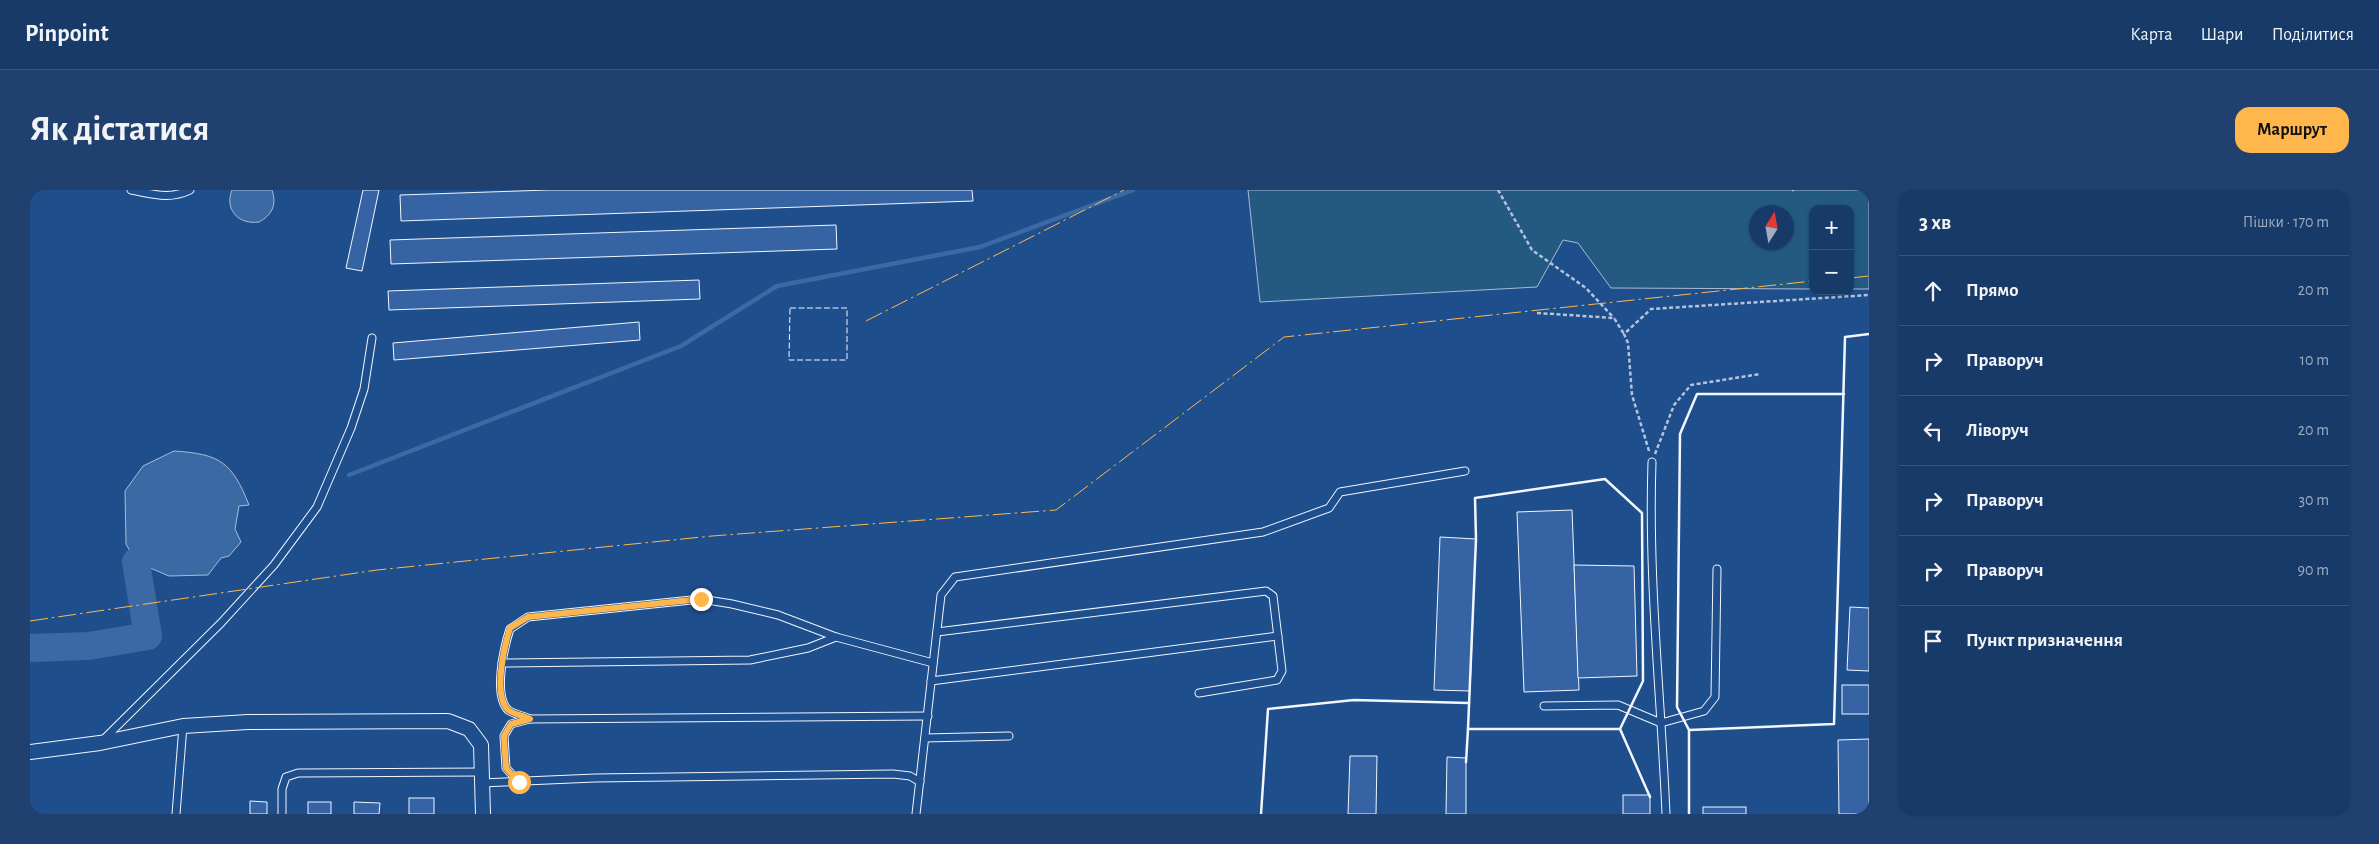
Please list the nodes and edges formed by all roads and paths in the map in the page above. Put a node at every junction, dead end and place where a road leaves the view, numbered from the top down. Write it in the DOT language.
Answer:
graph roads {
  1 [pos="131,190"];
  2 [pos="190,190"];
  3 [pos="1498,190"];
  4 [pos="1869,295"];
  5 [pos="1537,313"];
  6 [pos="1614,318"];
  7 [pos="1624,334"];
  8 [pos="372,338"];
  9 [pos="1760,374"];
  10 [pos="1652,462"];
  11 [pos="1465,471"];
  12 [pos="1717,568"];
  13 [pos="937,632"];
  14 [pos="836,636"];
  15 [pos="1278,636"];
  16 [pos="502,663"];
  17 [pos="933,663"];
  18 [pos="931,681"];
  19 [pos="1199,693"];
  20 [pos="1544,706"];
  21 [pos="928,716"];
  22 [pos="530,719"];
  23 [pos="1662,723"];
  24 [pos="183,726"];
  25 [pos="1009,736"];
  26 [pos="925,738"];
  27 [pos="100,743"];
  28 [pos="30,752"];
  29 [pos="482,778"];
  30 [pos="519,782"];
  31 [pos="920,782"];
  32 [pos="176,814"];
  33 [pos="282,814"];
  34 [pos="483,814"];
  35 [pos="916,814"];
  36 [pos="1666,814"];
  1 -- 2 [label="lane"];
  3 -- 6 [label="path"];
  4 -- 7 [label="path"];
  5 -- 6 [label="path"];
  6 -- 7 [label="path"];
  7 -- 10 [label="path"];
  8 -- 27 [label="lane"];
  9 -- 10 [label="path"];
  10 -- 23 [label="lane"];
  11 -- 13 [label="lane"];
  12 -- 23 [label="lane"];
  13 -- 15 [label="lane"];
  13 -- 17 [label="lane"];
  14 -- 16 [label="lane"];
  14 -- 16 [label="lane"];
  14 -- 17 [label="lane"];
  15 -- 18 [label="lane"];
  15 -- 19 [label="lane"];
  16 -- 22 [label="lane"];
  17 -- 18 [label="lane"];
  18 -- 21 [label="lane"];
  20 -- 23 [label="lane"];
  21 -- 22 [label="lane"];
  21 -- 26 [label="lane"];
  22 -- 30 [label="lane"];
  23 -- 36 [label="lane"];
  24 -- 27 [label="street"];
  24 -- 29 [label="street"];
  24 -- 32 [label="lane"];
  25 -- 26 [label="lane"];
  26 -- 31 [label="lane"];
  27 -- 28 [label="street"];
  29 -- 30 [label="lane"];
  29 -- 33 [label="lane"];
  29 -- 34 [label="street"];
  30 -- 31 [label="lane"];
  31 -- 35 [label="lane"];
}
